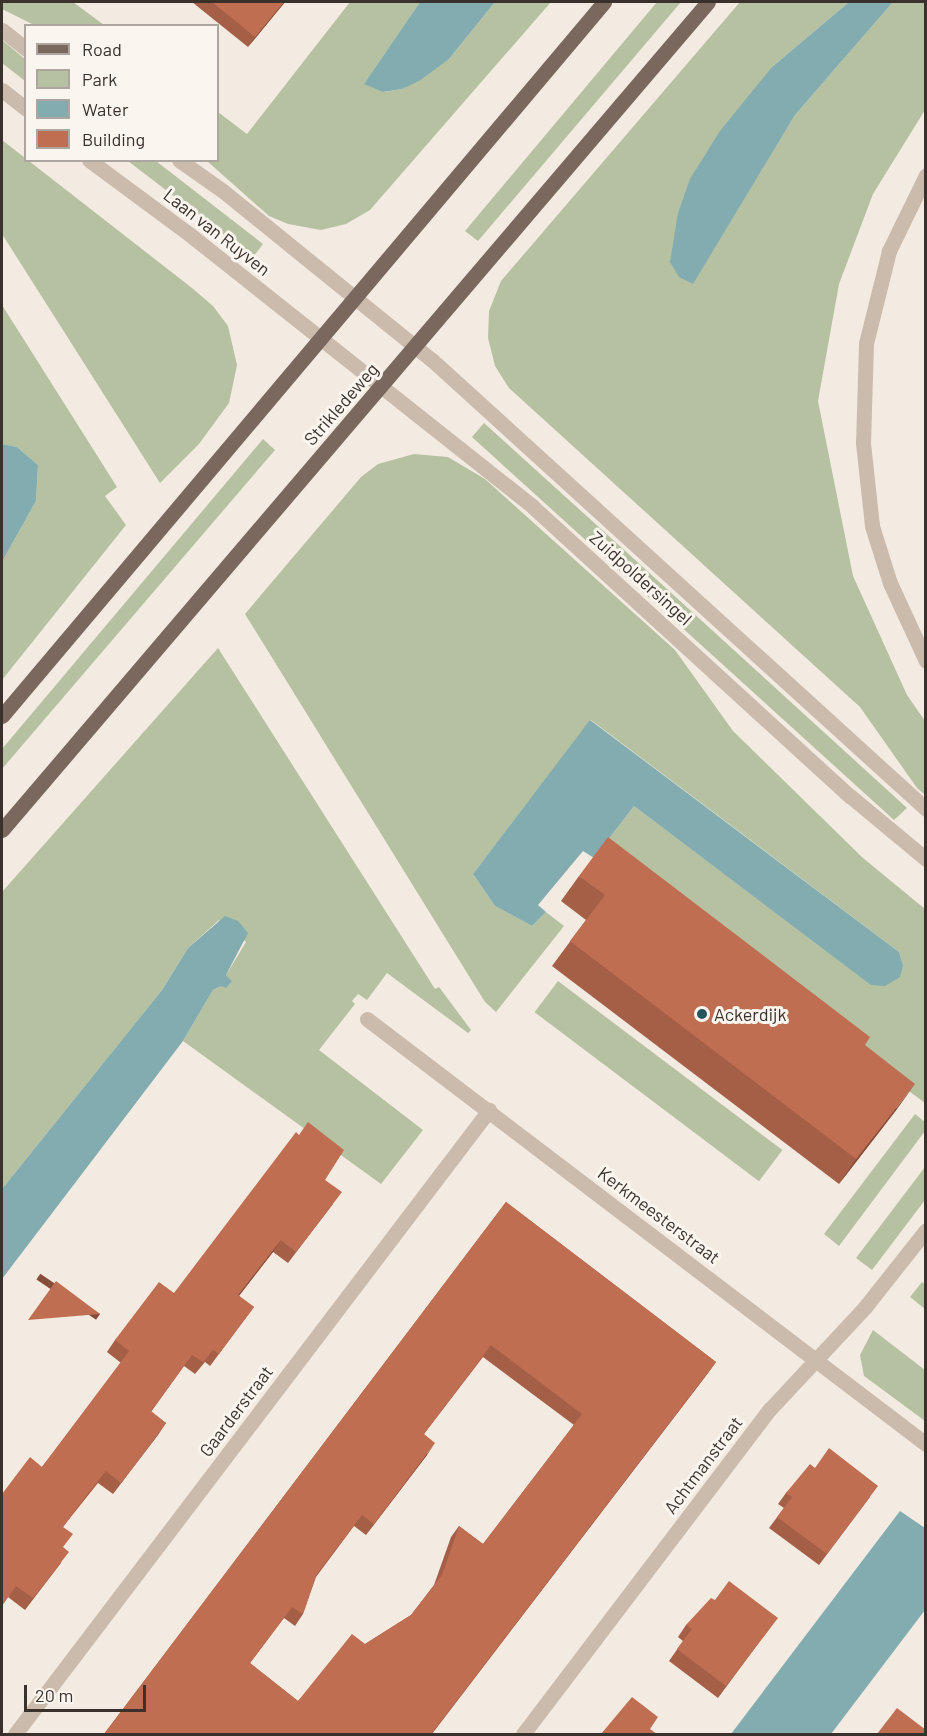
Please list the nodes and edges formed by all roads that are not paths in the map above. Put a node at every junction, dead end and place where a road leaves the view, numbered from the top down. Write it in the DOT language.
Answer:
graph roads {
  1 [pos="604,2"];
  2 [pos="708,2"];
  3 [pos="2,30"];
  4 [pos="24,47"];
  5 [pos="2,90"];
  6 [pos="24,107"];
  7 [pos="91,162"];
  8 [pos="182,162"];
  9 [pos="926,175"];
  10 [pos="355,296"];
  11 [pos="320,337"];
  12 [pos="416,347"];
  13 [pos="382,386"];
  14 [pos="926,661"];
  15 [pos="2,716"];
  16 [pos="926,810"];
  17 [pos="2,830"];
  18 [pos="926,859"];
  19 [pos="367,1019"];
  20 [pos="489,1110"];
  21 [pos="926,1230"];
  22 [pos="817,1359"];
  23 [pos="926,1444"];
  24 [pos="15,1734"];
  25 [pos="523,1734"];
  1 -- 10 [label="main road"];
  2 -- 12 [label="main road, Strikledeweg"];
  3 -- 4 [label="street"];
  5 -- 6 [label="street"];
  7 -- 11 [label="street, Laan van Ruyven"];
  8 -- 10 [label="street, Laan van Ruyven"];
  9 -- 14 [label="street"];
  10 -- 11 [label="main road"];
  10 -- 12 [label="street, Zuidpoldersingel"];
  11 -- 13 [label="street, Zuidpoldersingel"];
  11 -- 15 [label="main road"];
  12 -- 13 [label="main road, Strikledeweg"];
  12 -- 16 [label="street, Zuidpoldersingel"];
  13 -- 17 [label="main road, Strikledeweg"];
  13 -- 18 [label="street, Zuidpoldersingel"];
  19 -- 20 [label="street, Kerkmeesterstraat"];
  20 -- 22 [label="street, Kerkmeesterstraat"];
  20 -- 24 [label="street, Gaarderstraat"];
  21 -- 22 [label="street, Achtmanstraat"];
  22 -- 23 [label="street, Kerkmeesterstraat"];
  22 -- 25 [label="street, Achtmanstraat"];
}
